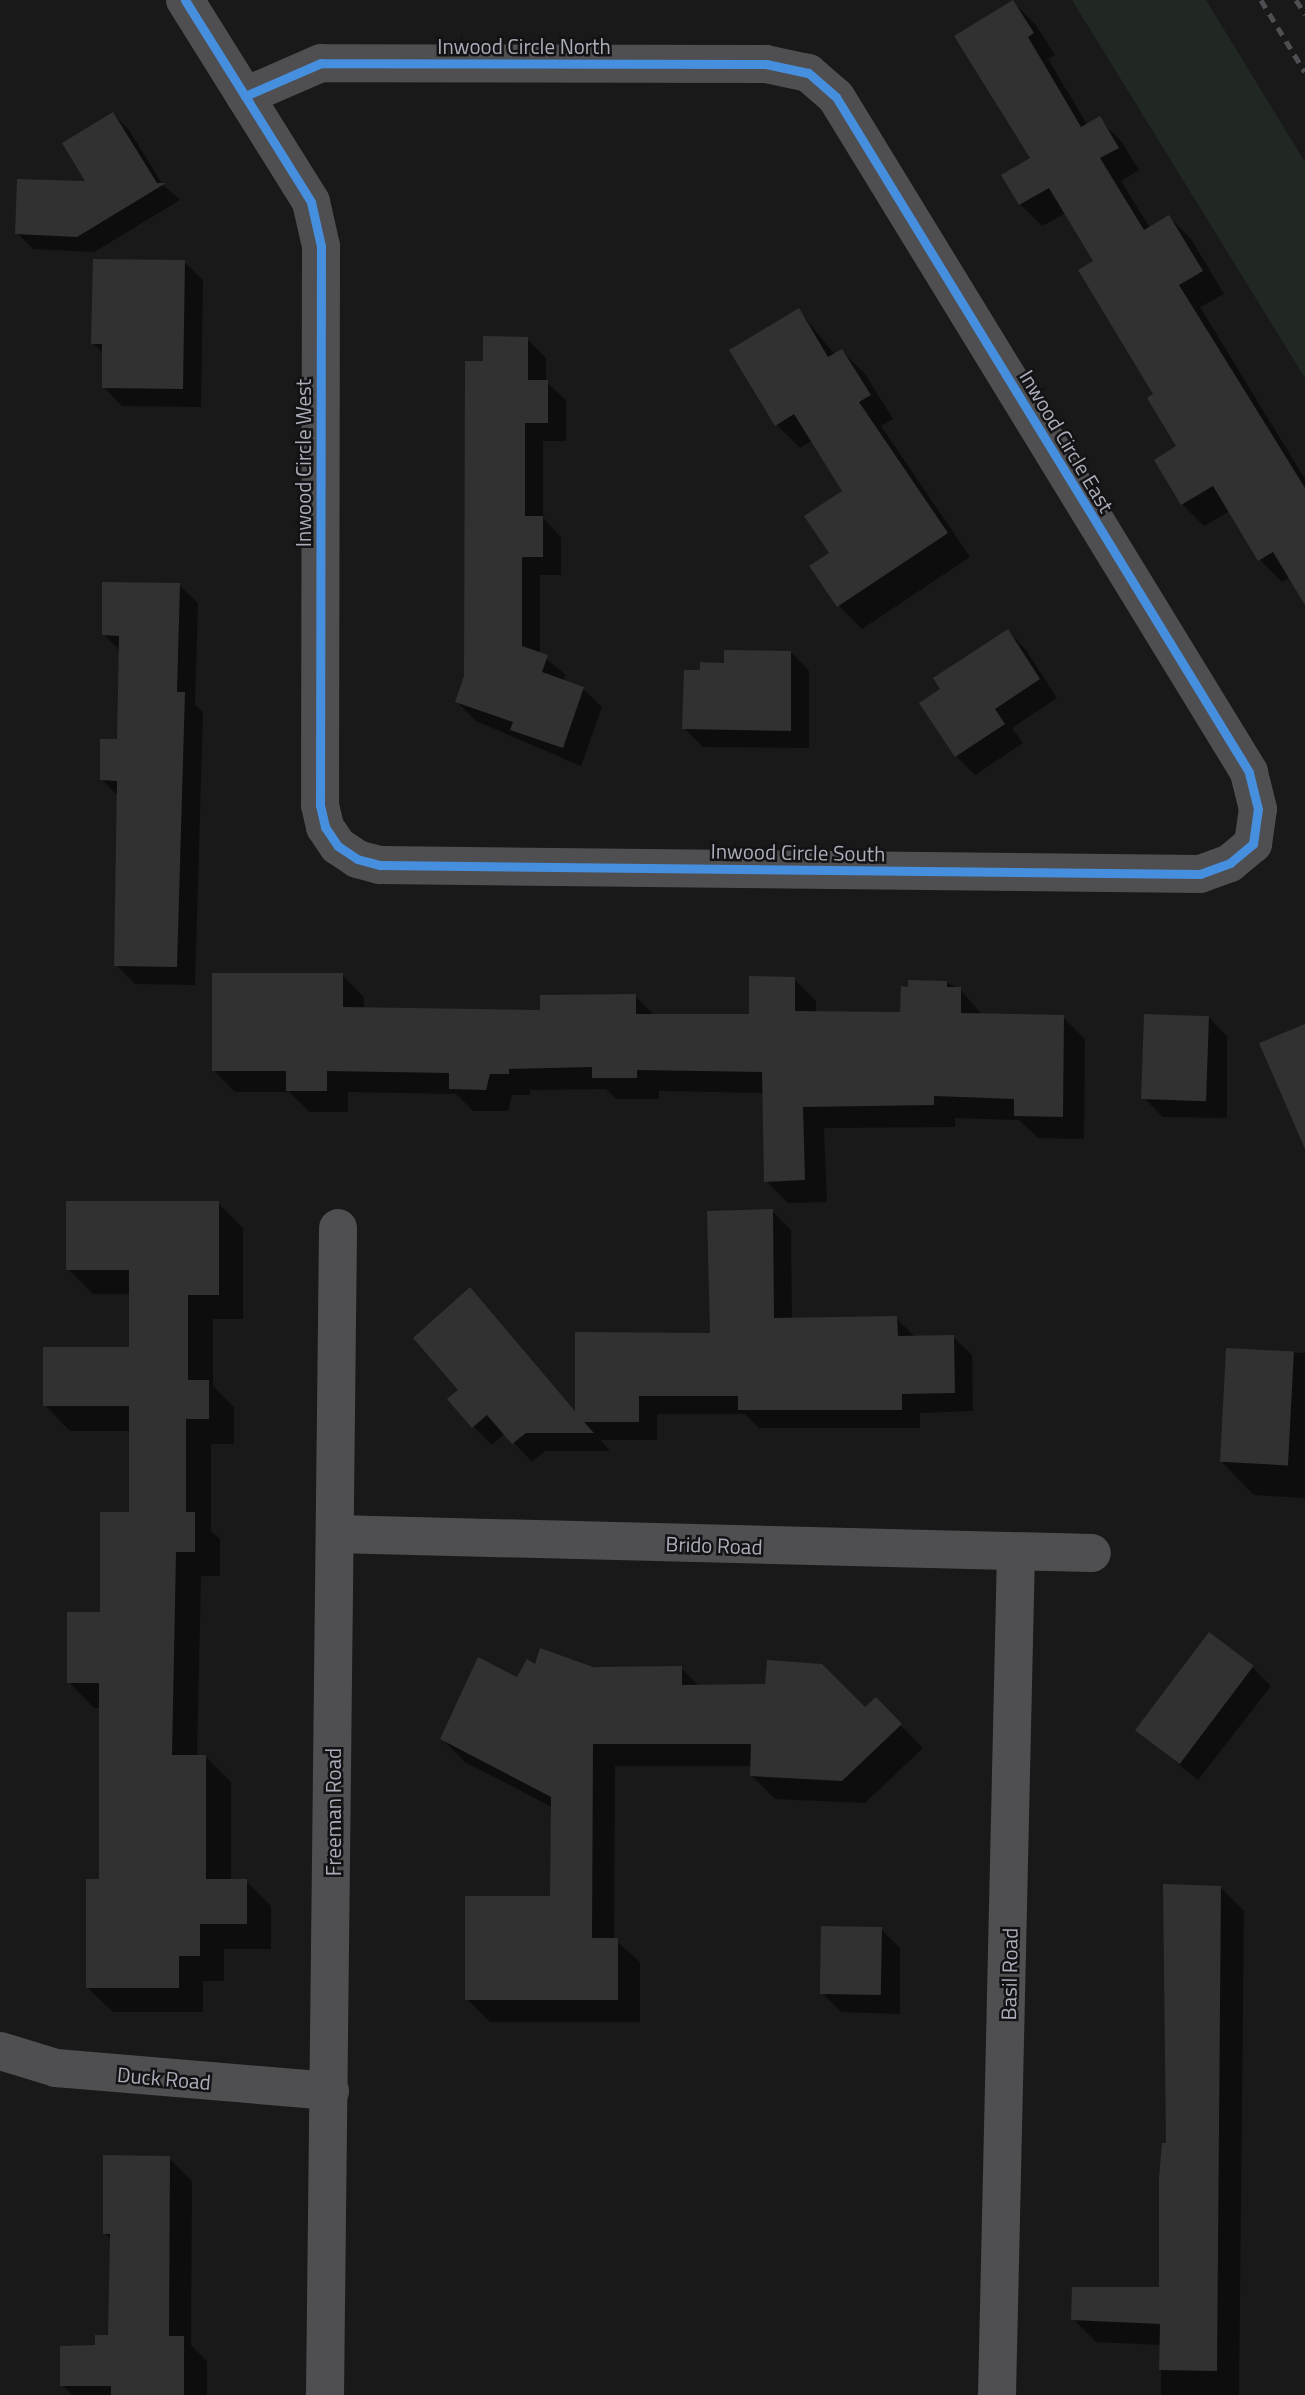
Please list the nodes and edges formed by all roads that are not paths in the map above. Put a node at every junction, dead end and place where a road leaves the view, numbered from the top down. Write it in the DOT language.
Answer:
graph roads {
  1 [pos="185,0"];
  2 [pos="808,73"];
  3 [pos="245,96"];
  4 [pos="1253,844"];
  5 [pos="338,846"];
  6 [pos="338,1228"];
  7 [pos="335,1534"];
  8 [pos="1016,1553"];
  9 [pos="1092,1553"];
  10 [pos="0,2052"];
  11 [pos="330,2091"];
  12 [pos="326,2395"];
  13 [pos="997,2395"];
  1 -- 3 [label="street, Inwood Circle West"];
  2 -- 3 [label="street, Inwood Circle North"];
  2 -- 4 [label="street, Inwood Circle East"];
  3 -- 5 [label="street, Inwood Circle West"];
  4 -- 5 [label="street, Inwood Circle South"];
  6 -- 7 [label="street, Freeman Road"];
  7 -- 8 [label="street, Brido Road"];
  7 -- 11 [label="street, Freeman Road"];
  8 -- 9 [label="street, Brido Road"];
  8 -- 13 [label="street, Basil Road"];
  10 -- 11 [label="street, Duck Road"];
  11 -- 12 [label="street, Freeman Road"];
}
